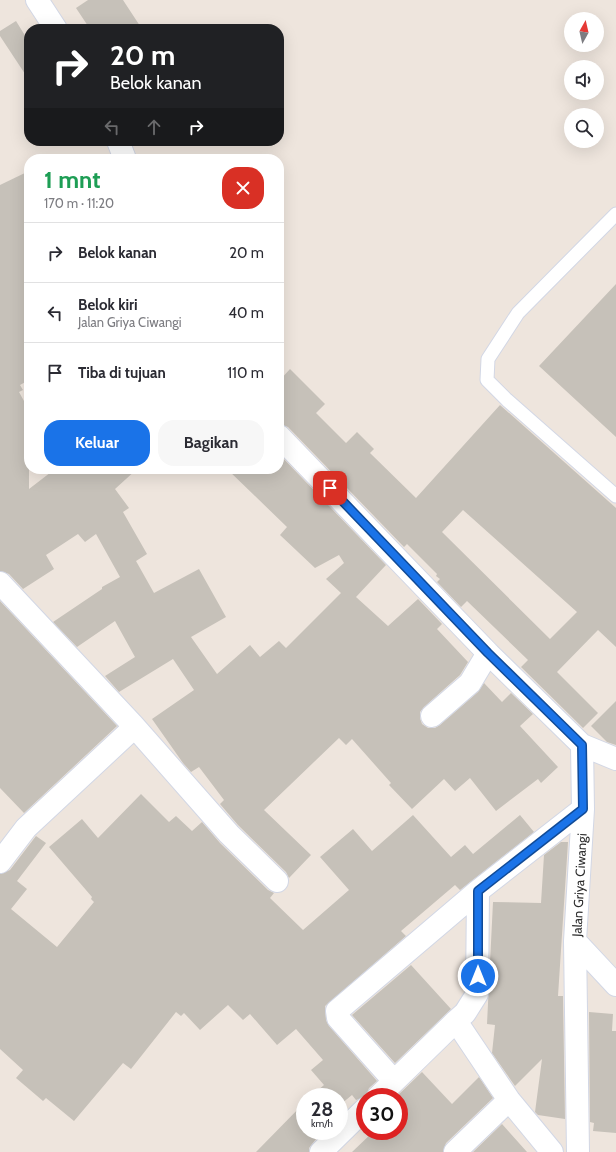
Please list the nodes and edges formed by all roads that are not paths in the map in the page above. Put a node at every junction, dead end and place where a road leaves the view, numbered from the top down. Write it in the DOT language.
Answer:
graph roads {
  1 [pos="37,0"];
  2 [pos="53,24"];
  3 [pos="616,214"];
  4 [pos="284,441"];
  5 [pos="616,496"];
  6 [pos="0,583"];
  7 [pos="488,653"];
  8 [pos="432,716"];
  9 [pos="133,725"];
  10 [pos="582,745"];
  11 [pos="616,759"];
  12 [pos="583,809"];
  13 [pos="0,862"];
  14 [pos="277,881"];
  15 [pos="478,891"];
  16 [pos="575,941"];
  17 [pos="616,985"];
  18 [pos="456,1021"];
  19 [pos="394,1081"];
  20 [pos="387,1088"];
  21 [pos="509,1100"];
  22 [pos="356,1118"];
  23 [pos="321,1152"];
  24 [pos="455,1152"];
  25 [pos="552,1152"];
  26 [pos="578,1152"];
  1 -- 2 [label="street"];
  3 -- 5 [label="lane"];
  4 -- 7 [label="street"];
  6 -- 9 [label="street"];
  7 -- 8 [label="street"];
  7 -- 10 [label="street"];
  9 -- 13 [label="street"];
  9 -- 14 [label="street"];
  10 -- 11 [label="street"];
  10 -- 12 [label="street, Jalan Griya Ciwangi"];
  12 -- 15 [label="street"];
  12 -- 16 [label="street, Jalan Griya Ciwangi"];
  15 -- 18 [label="street"];
  15 -- 19 [label="street"];
  16 -- 17 [label="street, Jalan Griya Ciwangi"];
  16 -- 26 [label="street"];
  18 -- 19 [label="street"];
  18 -- 21 [label="street"];
  19 -- 20 [label="street"];
  21 -- 24 [label="street"];
  21 -- 25 [label="street"];
  22 -- 23 [label="street"];
}
